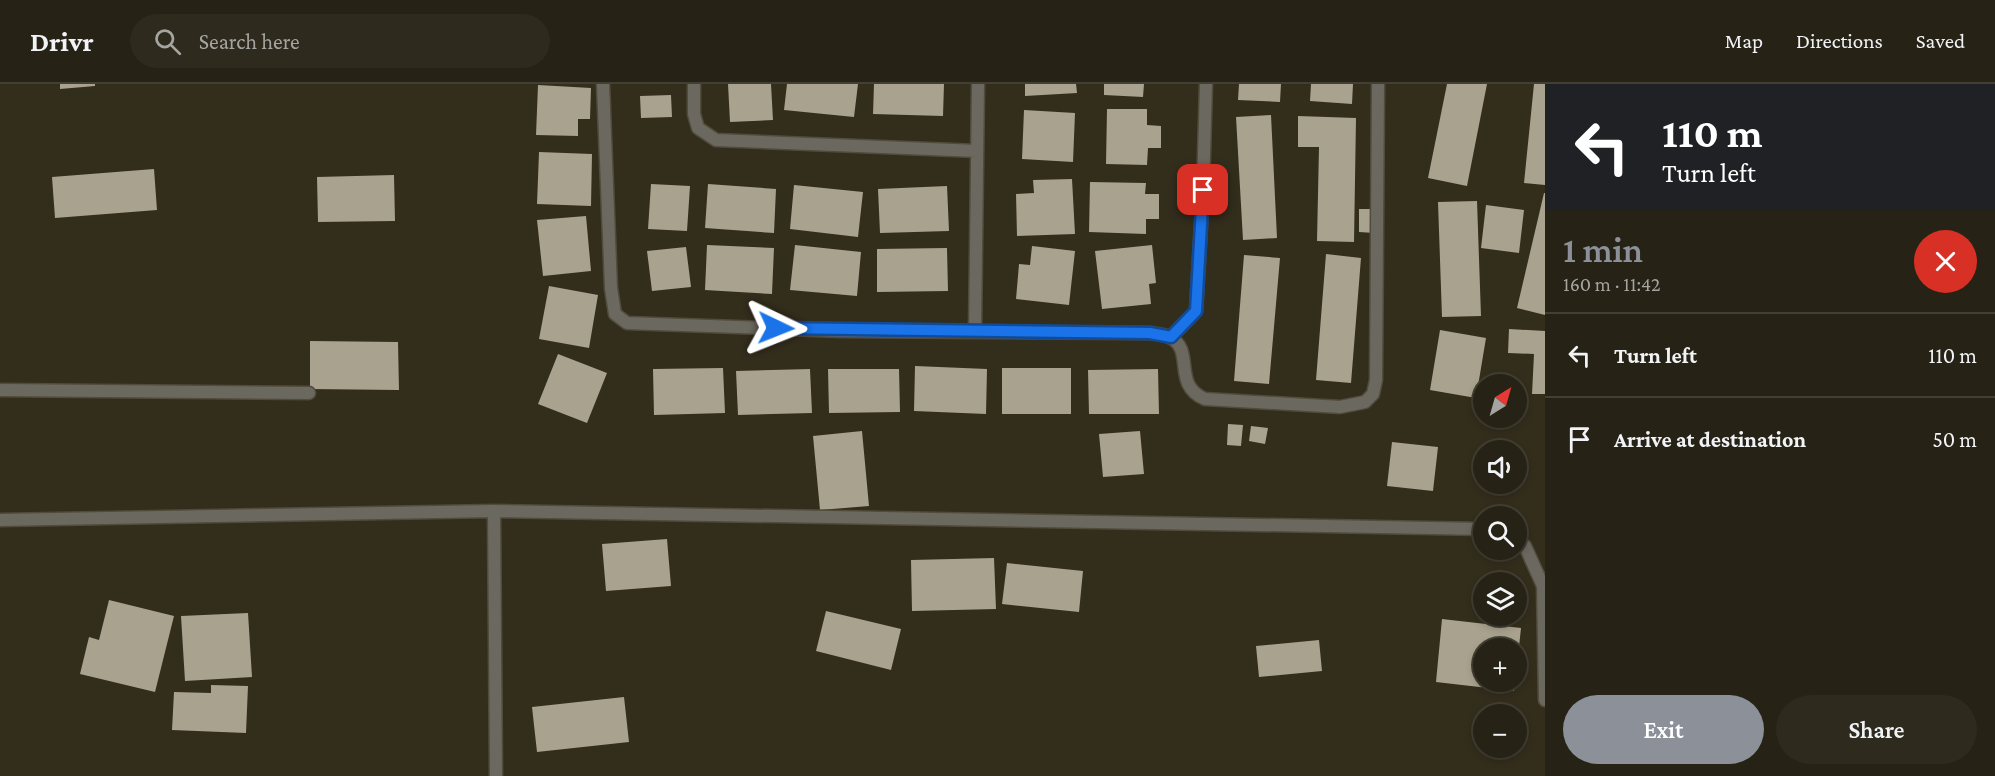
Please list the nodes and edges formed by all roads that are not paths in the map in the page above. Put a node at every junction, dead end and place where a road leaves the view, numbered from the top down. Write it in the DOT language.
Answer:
graph roads {
  1 [pos="603,84"];
  2 [pos="694,84"];
  3 [pos="978,84"];
  4 [pos="1206,84"];
  5 [pos="1378,84"];
  6 [pos="977,152"];
  7 [pos="975,332"];
  8 [pos="1171,337"];
  9 [pos="0,390"];
  10 [pos="309,393"];
  11 [pos="494,511"];
  12 [pos="0,520"];
  13 [pos="1473,529"];
  14 [pos="1527,550"];
  15 [pos="1544,615"];
  16 [pos="1545,700"];
  17 [pos="496,776"];
  1 -- 7 [label="street"];
  2 -- 6 [label="street"];
  3 -- 6 [label="street"];
  4 -- 8 [label="street"];
  5 -- 8 [label="street"];
  6 -- 7 [label="street"];
  7 -- 8 [label="street"];
  9 -- 10 [label="street"];
  11 -- 12 [label="street"];
  11 -- 13 [label="street"];
  11 -- 17 [label="street"];
  14 -- 15 [label="street"];
  15 -- 16 [label="street"];
}
